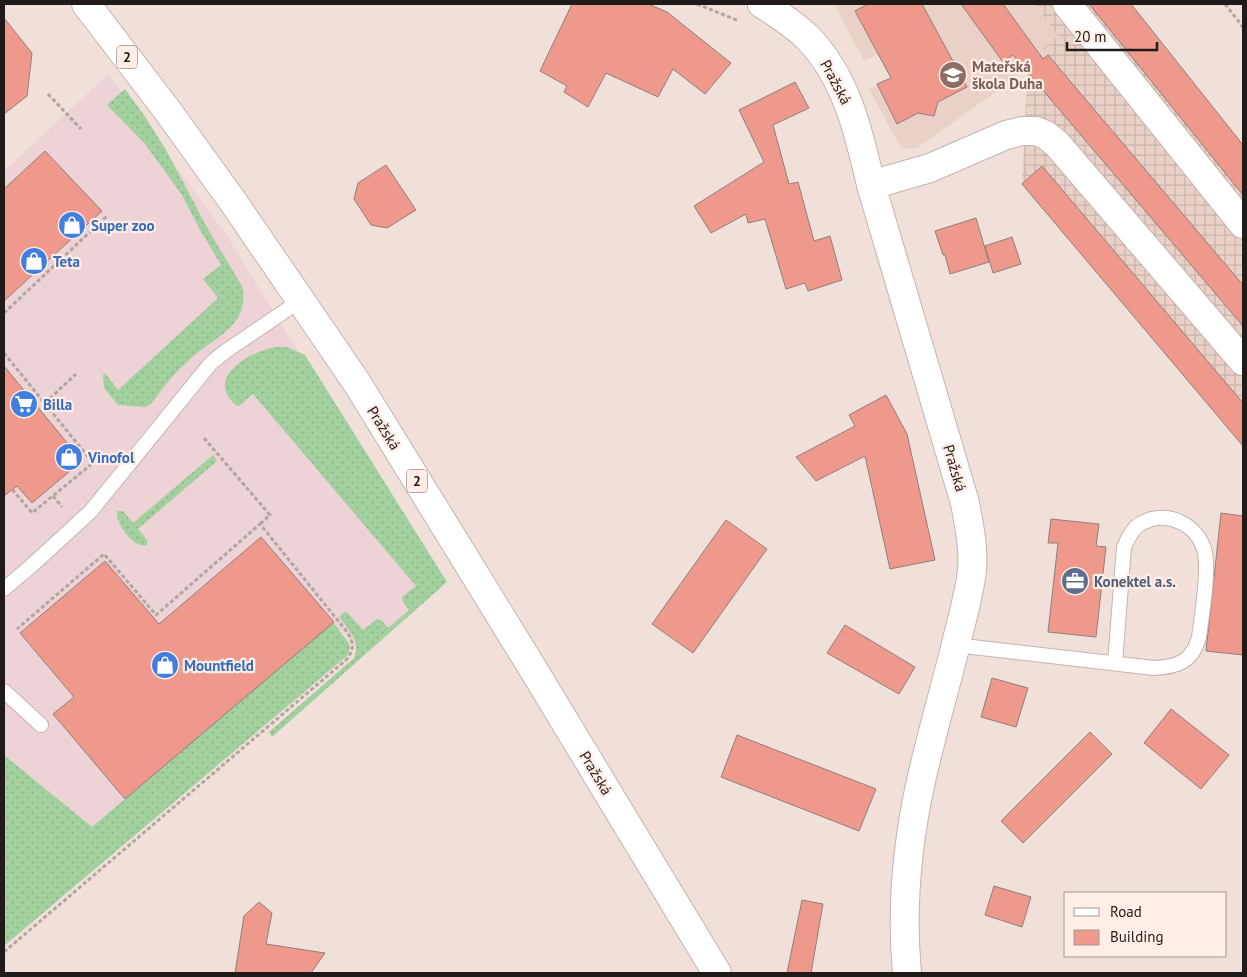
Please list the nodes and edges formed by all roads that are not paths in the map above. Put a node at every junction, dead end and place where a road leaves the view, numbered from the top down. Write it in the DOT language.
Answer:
graph roads {
  1 [pos="86,4"];
  2 [pos="762,4"];
  3 [pos="1067,4"];
  4 [pos="871,186"];
  5 [pos="1243,224"];
  6 [pos="301,300"];
  7 [pos="1243,361"];
  8 [pos="4,589"];
  9 [pos="956,645"];
  10 [pos="1115,663"];
  11 [pos="4,691"];
  12 [pos="41,725"];
  13 [pos="717,973"];
  14 [pos="907,973"];
  1 -- 6 [label="street, Pražská / 2"];
  2 -- 4 [label="street, Pražská"];
  3 -- 5 [label="street"];
  4 -- 7 [label="street"];
  4 -- 9 [label="street, Pražská"];
  6 -- 8 [label="lane"];
  6 -- 13 [label="street, Pražská / 2"];
  9 -- 10 [label="lane"];
  9 -- 14 [label="street, Pražská"];
  10 -- 10 [label="lane"];
  11 -- 12 [label="lane"];
}
